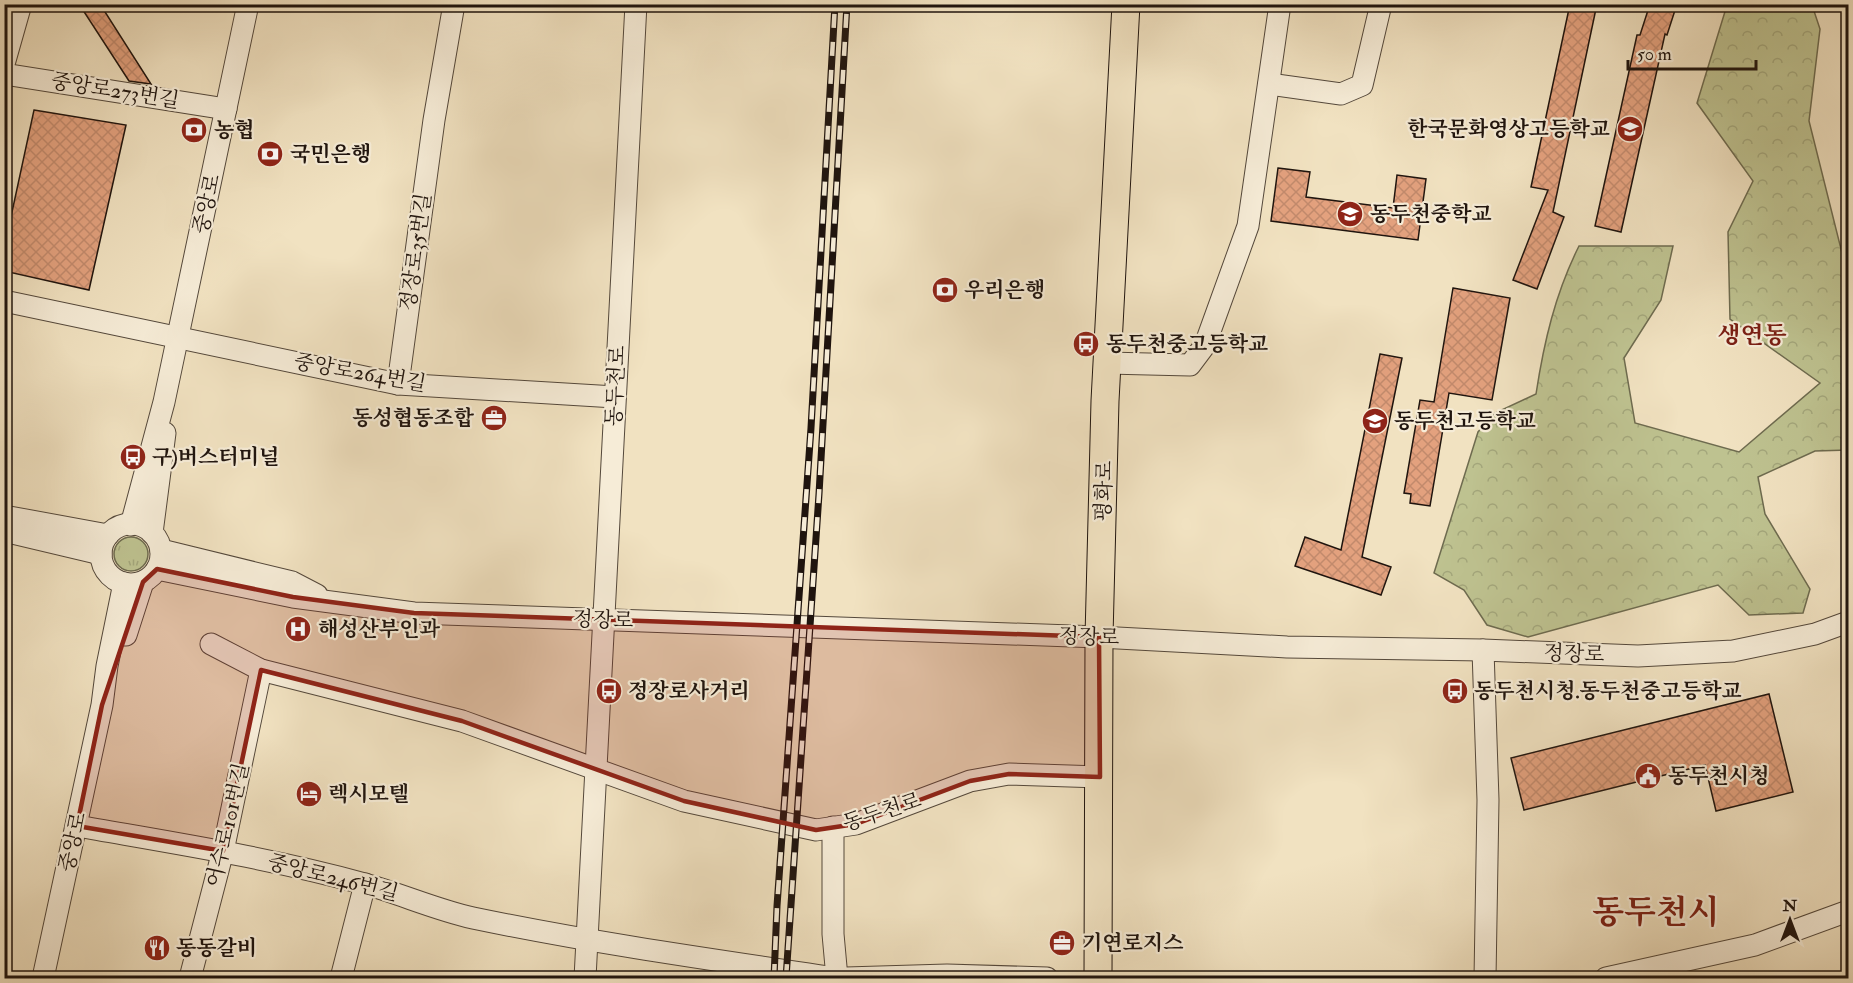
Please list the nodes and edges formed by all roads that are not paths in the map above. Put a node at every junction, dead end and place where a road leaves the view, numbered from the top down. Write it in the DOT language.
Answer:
graph roads {
  1 [pos="21,4"];
  2 [pos="248,4"];
  3 [pos="454,4"];
  4 [pos="636,4"];
  5 [pos="1126,4"];
  6 [pos="1281,4"];
  7 [pos="1381,4"];
  8 [pos="4,64"];
  9 [pos="4,74"];
  10 [pos="1269,84"];
  11 [pos="226,109"];
  12 [pos="4,301"];
  13 [pos="179,336"];
  14 [pos="1107,363"];
  15 [pos="398,384"];
  16 [pos="615,397"];
  17 [pos="164,402"];
  18 [pos="4,516"];
  19 [pos="131,525"];
  20 [pos="4,531"];
  21 [pos="104,544"];
  22 [pos="147,563"];
  23 [pos="604,620"];
  24 [pos="1848,622"];
  25 [pos="1099,637"];
  26 [pos="211,644"];
  27 [pos="1483,650"];
  28 [pos="261,670"];
  29 [pos="597,768"];
  30 [pos="1100,777"];
  31 [pos="77,826"];
  32 [pos="833,827"];
  33 [pos="223,851"];
  34 [pos="365,884"];
  35 [pos="1848,911"];
  36 [pos="586,940"];
  37 [pos="947,976"];
  38 [pos="43,978"];
  39 [pos="190,978"];
  40 [pos="341,978"];
  41 [pos="585,978"];
  42 [pos="836,978"];
  43 [pos="846,978"];
  44 [pos="1047,978"];
  45 [pos="1098,978"];
  46 [pos="1485,978"];
  47 [pos="1606,978"];
  1 -- 8 [label="street"];
  2 -- 11 [label="street, 중앙로"];
  3 -- 15 [label="street, 정장로35번길"];
  4 -- 16 [label="street, 동두천로"];
  5 -- 14 [label="main road, 평화로"];
  6 -- 10 [label="street"];
  7 -- 10 [label="street"];
  9 -- 11 [label="street, 중앙로273번길"];
  10 -- 14 [label="street"];
  11 -- 13 [label="street, 중앙로"];
  12 -- 13 [label="street, 중앙로264번길"];
  13 -- 15 [label="street, 중앙로264번길"];
  13 -- 17 [label="street, 중앙로"];
  14 -- 25 [label="main road, 평화로"];
  15 -- 16 [label="street, 중앙로264번길"];
  16 -- 23 [label="street, 동두천로"];
  17 -- 19 [label="street"];
  17 -- 22 [label="street, 중앙로"];
  18 -- 21 [label="street"];
  19 -- 21 [label="street"];
  19 -- 22 [label="street, 정장로"];
  20 -- 21 [label="street"];
  21 -- 22 [label="street"];
  22 -- 23 [label="street, 정장로"];
  22 -- 31 [label="street, 중앙로"];
  23 -- 25 [label="street, 정장로"];
  23 -- 29 [label="street, 동두천로"];
  24 -- 27 [label="street, 정장로"];
  25 -- 27 [label="street, 정장로"];
  25 -- 30 [label="main road, 평화로"];
  26 -- 28 [label="street, 동두천로"];
  27 -- 46 [label="street"];
  28 -- 29 [label="street, 동두천로"];
  28 -- 33 [label="street, 어수로101번길"];
  29 -- 32 [label="street, 동두천로"];
  29 -- 36 [label="street, 동두천로"];
  30 -- 32 [label="street, 동두천로"];
  30 -- 45 [label="main road, 평화로"];
  31 -- 33 [label="street, 중앙로246번길"];
  31 -- 38 [label="street, 중앙로"];
  32 -- 42 [label="street"];
  33 -- 34 [label="street, 중앙로246번길"];
  33 -- 39 [label="street, 어수로101번길"];
  34 -- 36 [label="street, 중앙로246번길"];
  34 -- 40 [label="street"];
  35 -- 47 [label="street"];
  36 -- 41 [label="street, 동두천로"];
  36 -- 42 [label="street"];
  37 -- 43 [label="street"];
  37 -- 44 [label="street"];
}
